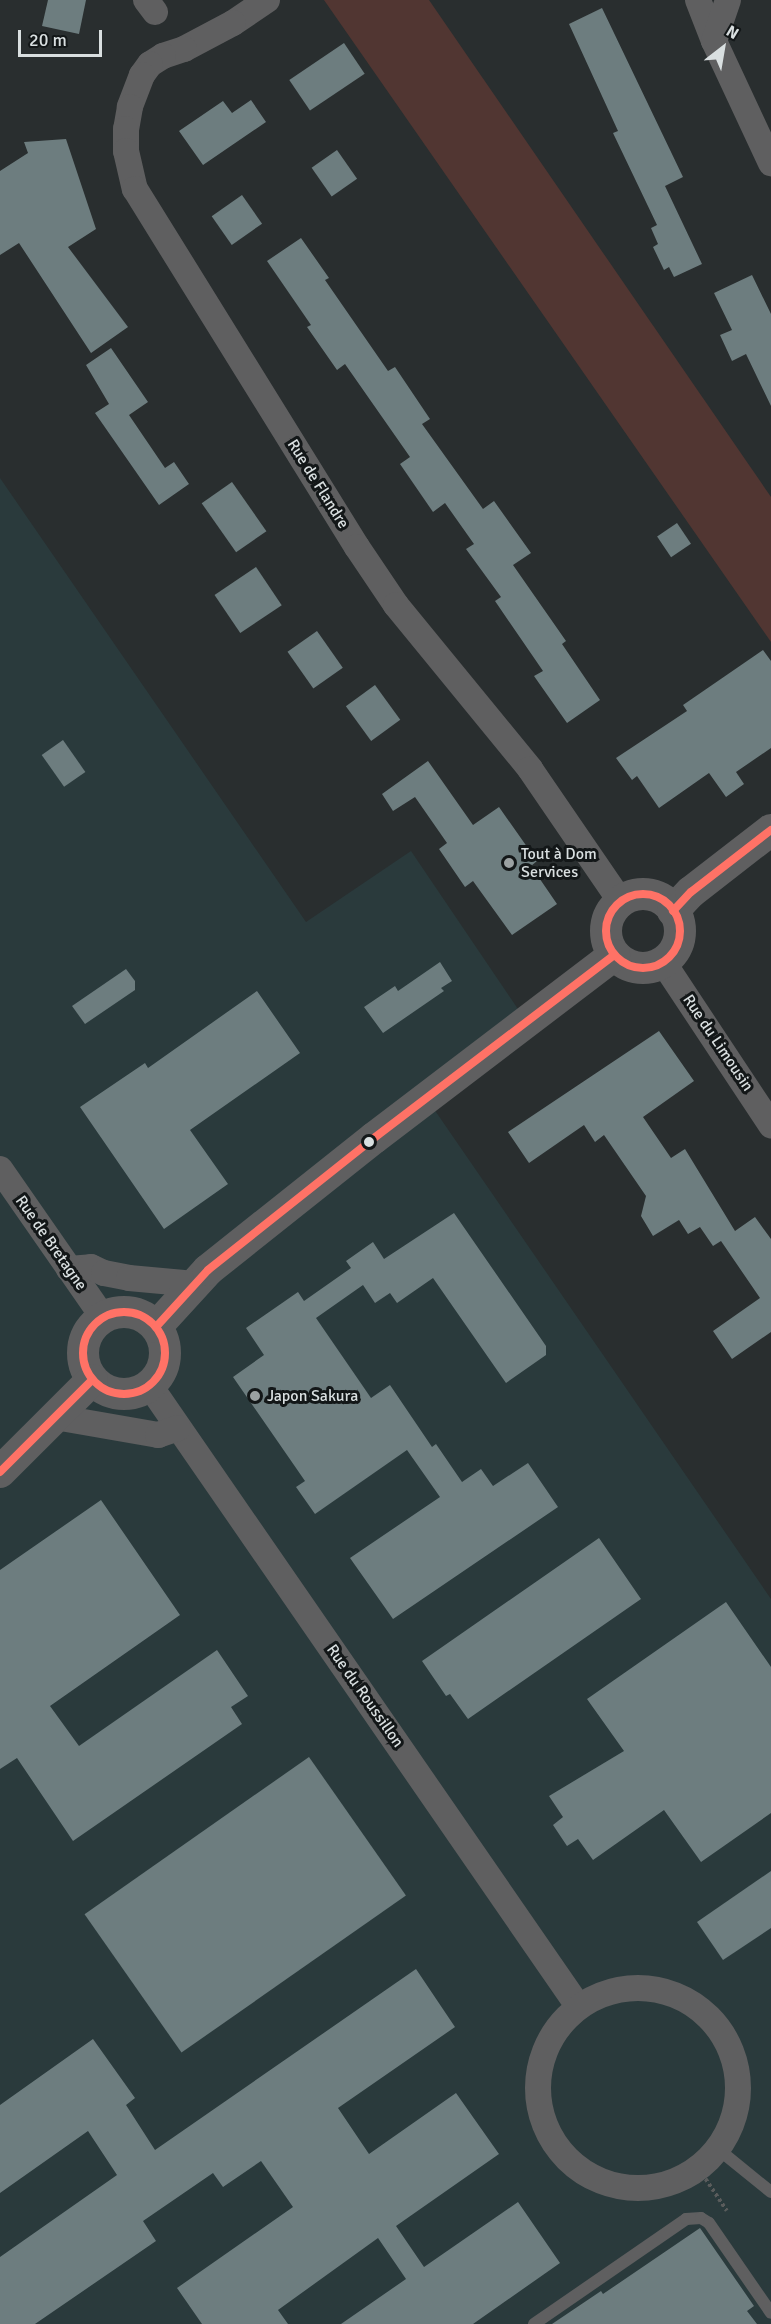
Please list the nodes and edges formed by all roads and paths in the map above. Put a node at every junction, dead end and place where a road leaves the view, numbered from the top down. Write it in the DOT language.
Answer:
graph roads {
  1 [pos="267,0"];
  2 [pos="698,0"];
  3 [pos="728,0"];
  4 [pos="714,41"];
  5 [pos="771,163"];
  6 [pos="771,830"];
  7 [pos="621,902"];
  8 [pos="673,911"];
  9 [pos="614,955"];
  10 [pos="663,962"];
  11 [pos="771,1125"];
  12 [pos="0,1169"];
  13 [pos="69,1269"];
  14 [pos="195,1284"];
  15 [pos="103,1317"];
  16 [pos="156,1327"];
  17 [pos="92,1380"];
  18 [pos="150,1386"];
  19 [pos="55,1417"];
  20 [pos="178,1428"];
  21 [pos="0,1472"];
  22 [pos="578,2006"];
  23 [pos="718,2149"];
  24 [pos="771,2192"];
  25 [pos="771,2313"];
  26 [pos="534,2324"];
  1 -- 7 [label="street, Rue de Flandre"];
  2 -- 4 [label="street"];
  3 -- 4 [label="street"];
  4 -- 5 [label="street"];
  6 -- 8 [label="street"];
  7 -- 8 [label="street"];
  7 -- 9 [label="street"];
  8 -- 10 [label="street"];
  9 -- 10 [label="street"];
  9 -- 14 [label="street"];
  10 -- 11 [label="street, Rue du Limousin"];
  12 -- 13 [label="street, Rue de Bretagne"];
  13 -- 14 [label="street"];
  13 -- 15 [label="street, Rue de Bretagne"];
  14 -- 16 [label="street"];
  15 -- 16 [label="street"];
  15 -- 17 [label="street"];
  16 -- 18 [label="street"];
  17 -- 18 [label="street"];
  17 -- 19 [label="street"];
  18 -- 20 [label="street, Rue du Roussillon"];
  19 -- 20 [label="street"];
  19 -- 21 [label="street"];
  20 -- 22 [label="street, Rue du Roussillon"];
  22 -- 23 [label="street"];
  22 -- 23 [label="street"];
  23 -- 24 [label="lane"];
  25 -- 26 [label="lane"];
}
